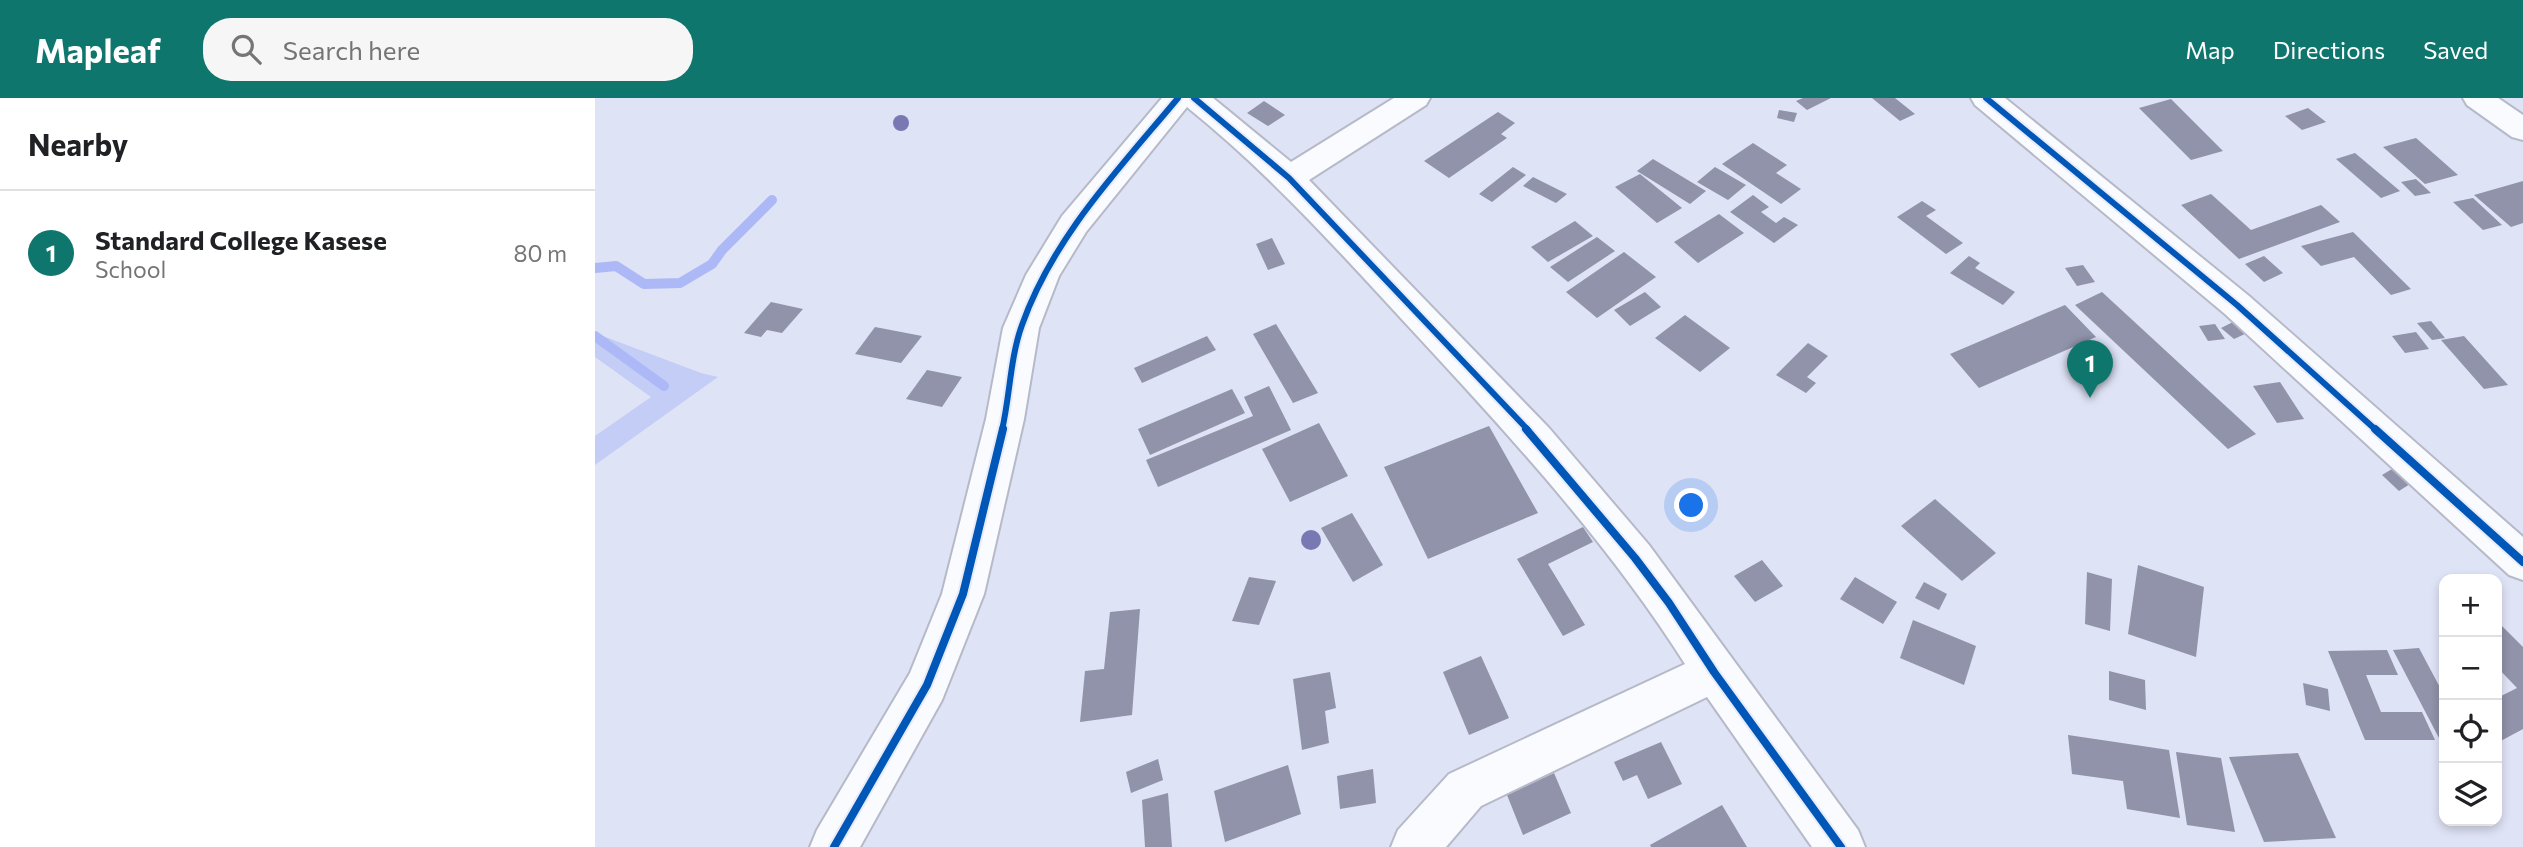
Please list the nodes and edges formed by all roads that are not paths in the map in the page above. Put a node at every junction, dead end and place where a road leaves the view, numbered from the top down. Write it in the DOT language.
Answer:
graph roads {
  1 [pos="1178,98"];
  2 [pos="1194,98"];
  3 [pos="1416,98"];
  4 [pos="1986,98"];
  5 [pos="2478,98"];
  6 [pos="2523,130"];
  7 [pos="1289,178"];
  8 [pos="2523,562"];
  9 [pos="1714,672"];
  10 [pos="834,847"];
  11 [pos="1415,847"];
  12 [pos="1841,847"];
  1 -- 10 [label="street"];
  2 -- 7 [label="street"];
  3 -- 7 [label="street"];
  4 -- 8 [label="street"];
  5 -- 6 [label="street"];
  7 -- 9 [label="street"];
  9 -- 11 [label="street"];
  9 -- 12 [label="street"];
}
